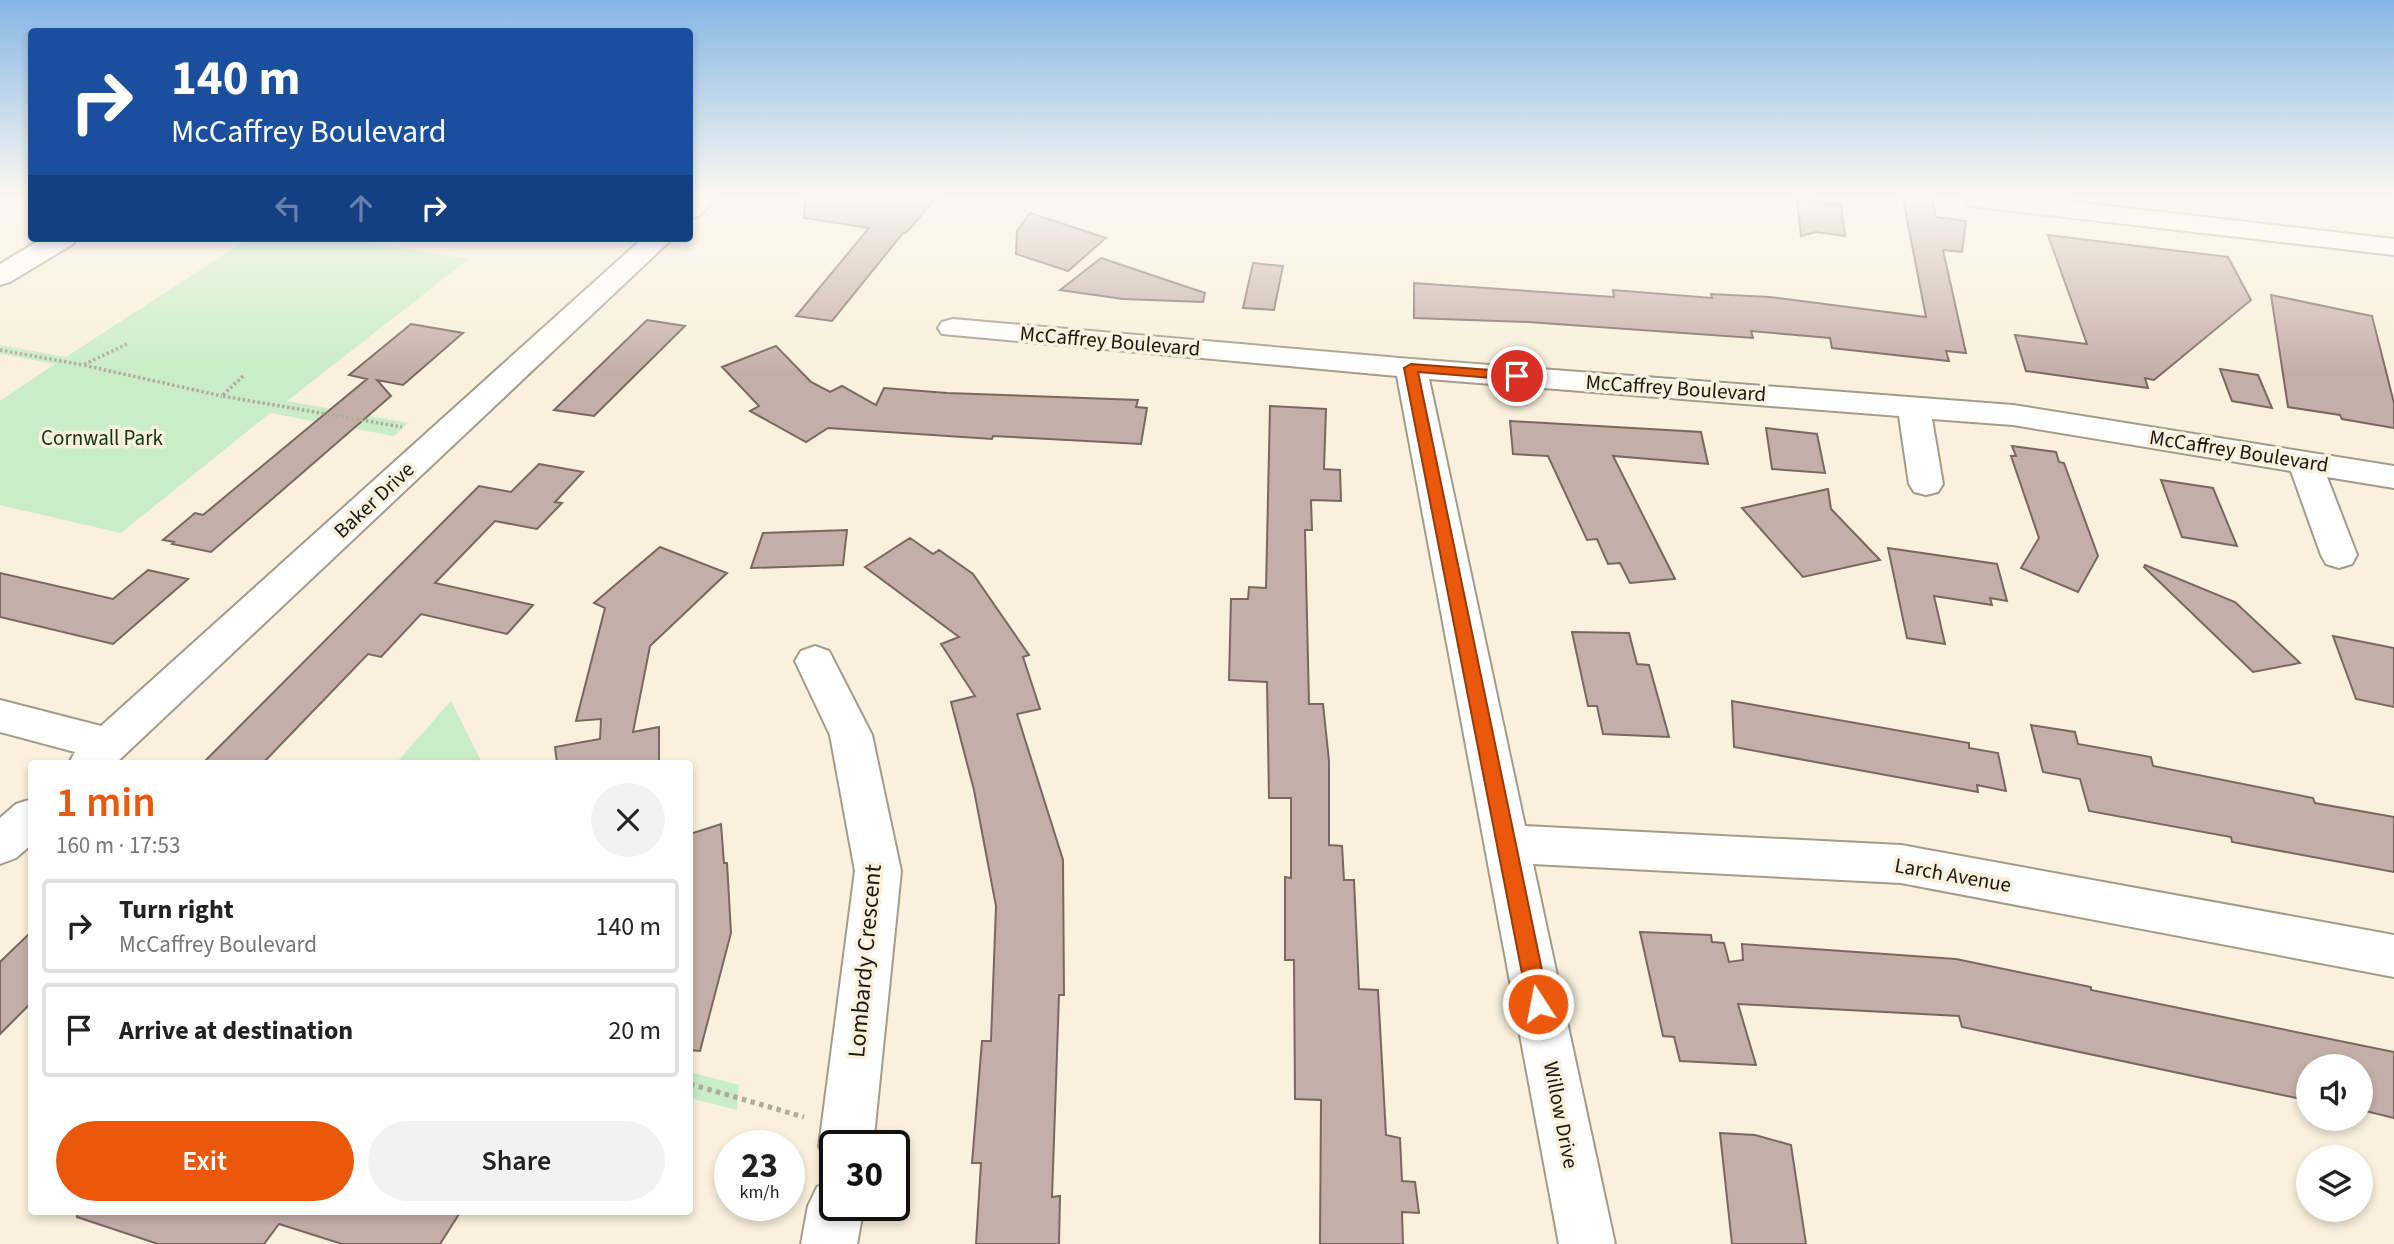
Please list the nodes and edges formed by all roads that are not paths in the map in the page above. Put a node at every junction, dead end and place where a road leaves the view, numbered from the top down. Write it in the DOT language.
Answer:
graph roads {
  1 [pos="31,257"];
  2 [pos="638,257"];
  3 [pos="0,276"];
  4 [pos="953,328"];
  5 [pos="1411,368"];
  6 [pos="1914,406"];
  7 [pos="2304,461"];
  8 [pos="2394,477"];
  9 [pos="1926,484"];
  10 [pos="2339,555"];
  11 [pos="814,661"];
  12 [pos="0,716"];
  13 [pos="99,753"];
  14 [pos="28,820"];
  15 [pos="1506,844"];
  16 [pos="0,845"];
  17 [pos="2394,956"];
  18 [pos="848,1130"];
  19 [pos="833,1221"];
  20 [pos="829,1244"];
  21 [pos="1587,1244"];
  1 -- 3 [label="street"];
  2 -- 13 [label="street, Baker Drive"];
  4 -- 5 [label="street, McCaffrey Boulevard"];
  5 -- 6 [label="street, McCaffrey Boulevard"];
  5 -- 15 [label="street, Willow Drive"];
  6 -- 7 [label="street, McCaffrey Boulevard"];
  6 -- 9 [label="street"];
  7 -- 8 [label="street, McCaffrey Boulevard"];
  7 -- 10 [label="street"];
  11 -- 18 [label="street, Lombardy Crescent"];
  12 -- 13 [label="street"];
  14 -- 16 [label="street"];
  15 -- 17 [label="street, Larch Avenue"];
  15 -- 21 [label="street, Willow Drive"];
  19 -- 20 [label="street"];
}
